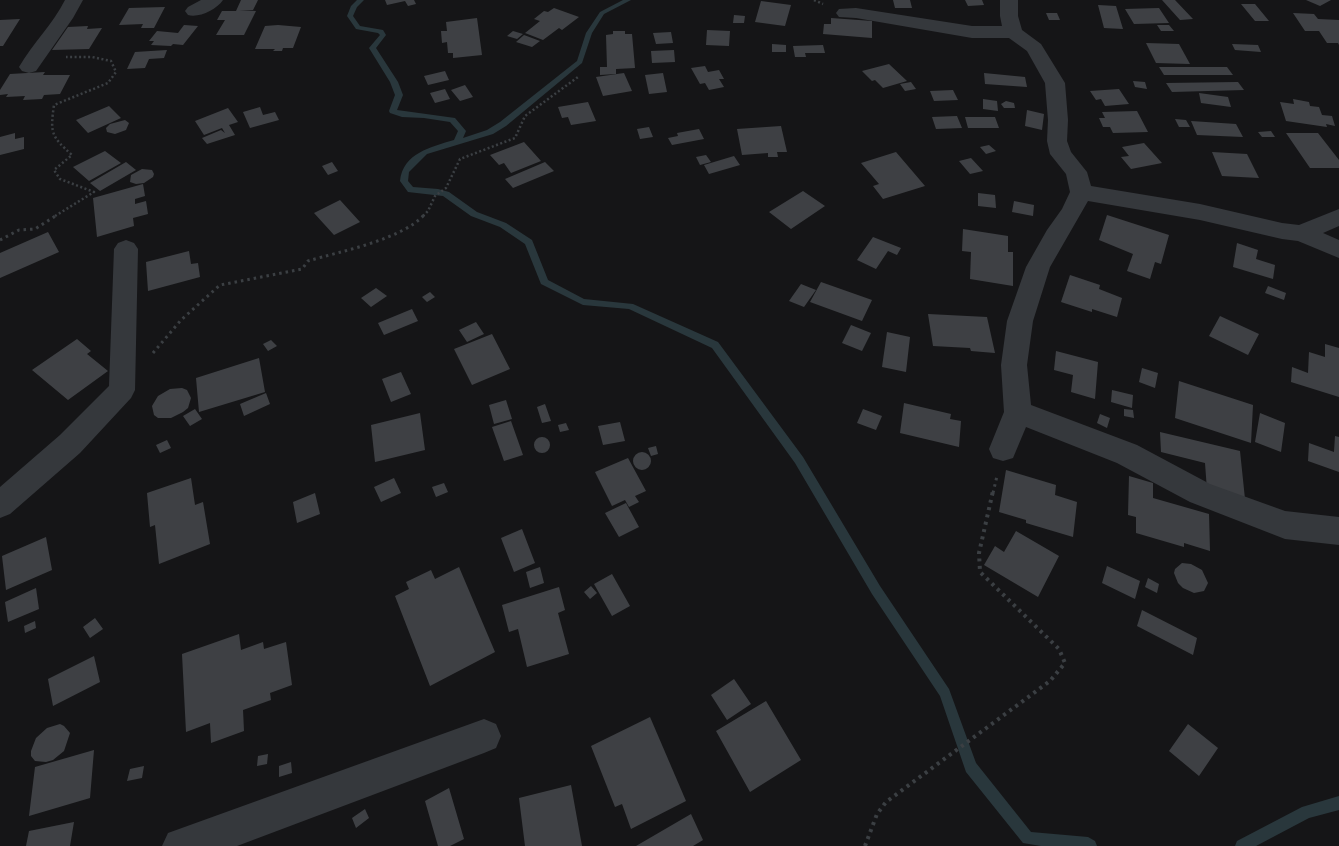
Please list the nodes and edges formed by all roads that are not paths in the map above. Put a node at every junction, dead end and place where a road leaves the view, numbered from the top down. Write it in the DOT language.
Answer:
graph roads {
  1 [pos="74,0"];
  2 [pos="214,0"];
  3 [pos="1009,0"];
  4 [pos="194,12"];
  5 [pos="845,13"];
  6 [pos="1013,32"];
  7 [pos="29,67"];
  8 [pos="1081,192"];
  9 [pos="1339,217"];
  10 [pos="1301,233"];
  11 [pos="126,249"];
  12 [pos="1339,249"];
  13 [pos="1018,412"];
  14 [pos="1003,448"];
  15 [pos="0,505"];
  16 [pos="1339,531"];
  17 [pos="484,736"];
  18 [pos="181,846"];
  1 -- 7 [label="street"];
  2 -- 4 [label="street"];
  3 -- 6 [label="street"];
  5 -- 6 [label="street"];
  6 -- 8 [label="street"];
  8 -- 10 [label="street"];
  8 -- 13 [label="street"];
  9 -- 10 [label="street"];
  10 -- 12 [label="street"];
  11 -- 15 [label="street"];
  13 -- 14 [label="street"];
  13 -- 16 [label="street"];
  17 -- 18 [label="street"];
}
